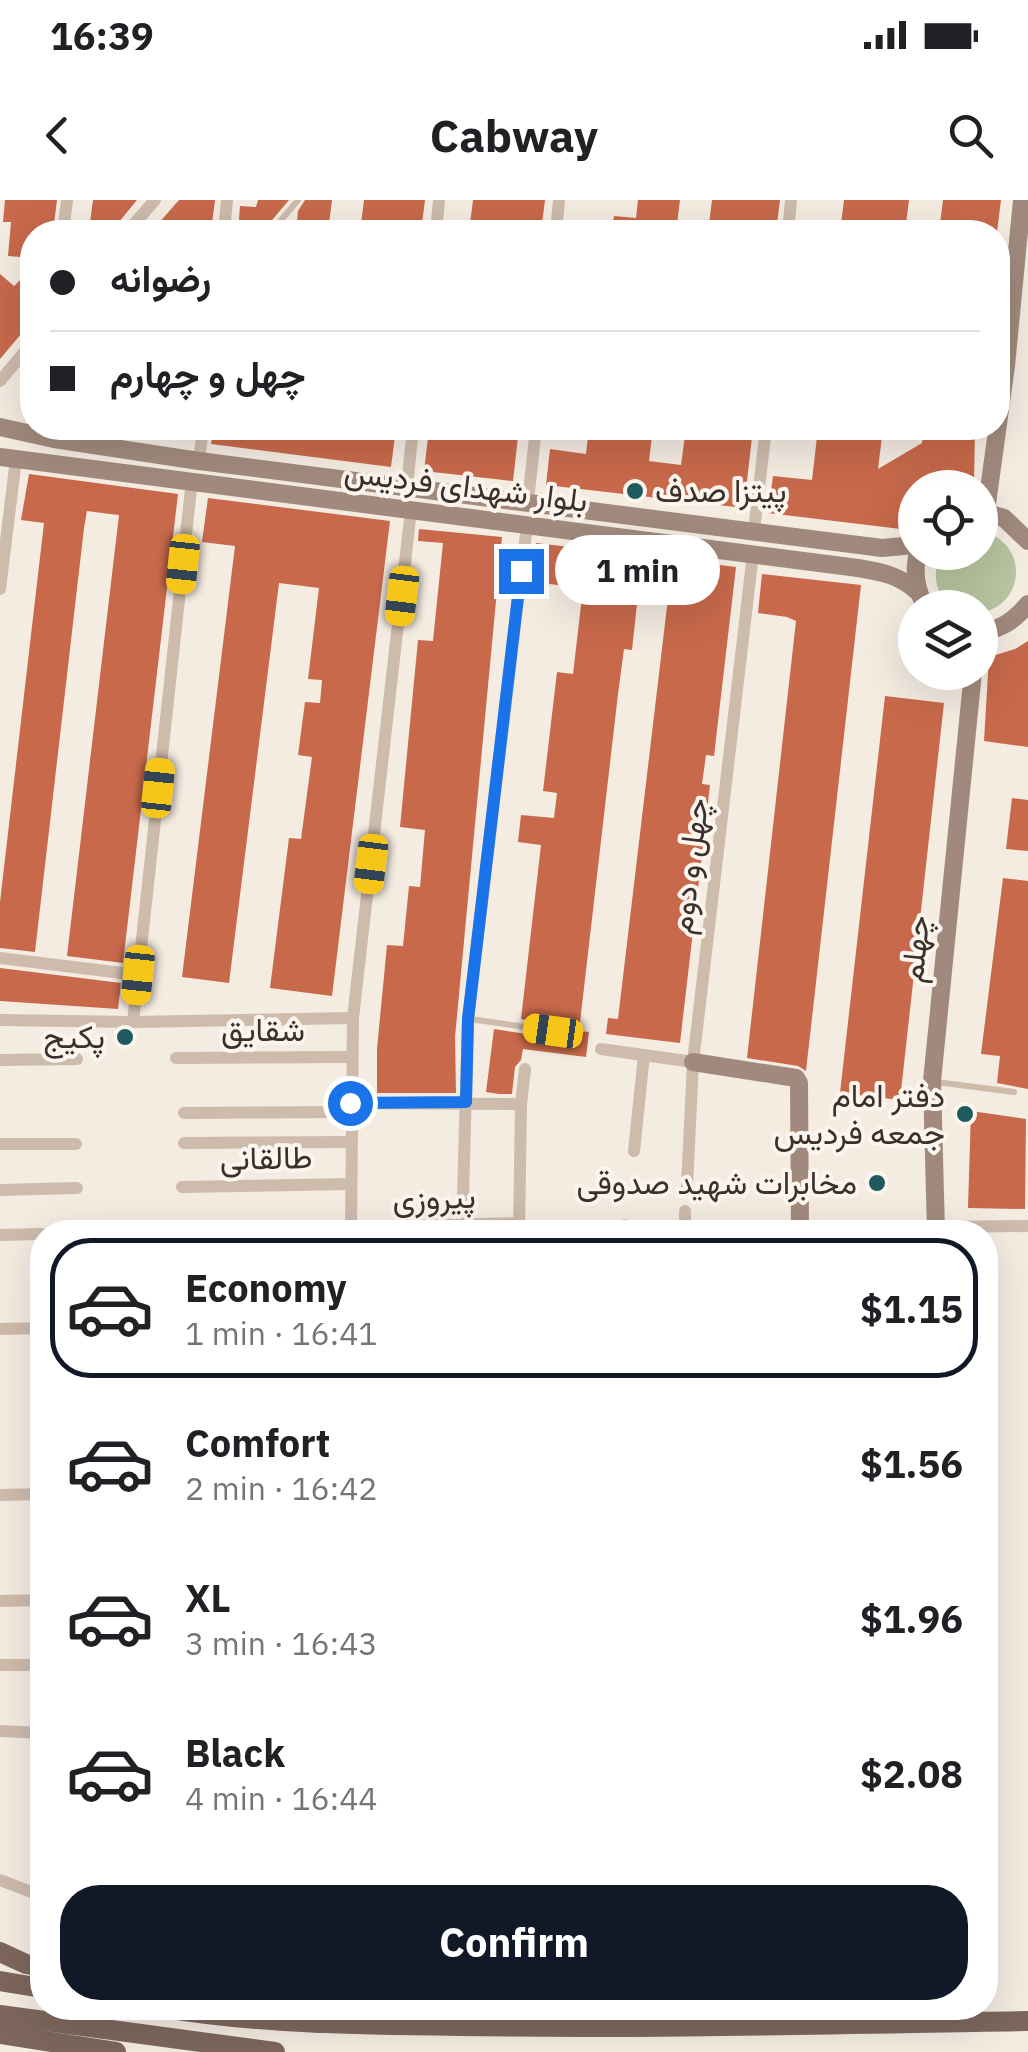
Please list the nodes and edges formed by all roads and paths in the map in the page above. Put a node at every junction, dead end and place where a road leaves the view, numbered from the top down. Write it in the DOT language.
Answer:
graph roads {
  1 [pos="155,200"];
  2 [pos="298,200"];
  3 [pos="1022,200"];
  4 [pos="138,220"];
  5 [pos="280,220"];
  6 [pos="1010,324"];
  7 [pos="20,357"];
  8 [pos="0,381"];
  9 [pos="61,440"];
  10 [pos="202,440"];
  11 [pos="413,440"];
  12 [pos="535,440"];
  13 [pos="765,440"];
  14 [pos="994,440"];
  15 [pos="8,458"];
  16 [pos="199,461"];
  17 [pos="990,470"];
  18 [pos="192,480"];
  19 [pos="407,486"];
  20 [pos="528,501"];
  21 [pos="411,510"];
  22 [pos="998,516"];
  23 [pos="527,524"];
  24 [pos="754,530"];
  25 [pos="1028,541"];
  26 [pos="898,547"];
  27 [pos="753,554"];
  28 [pos="0,589"];
  29 [pos="914,590"];
  30 [pos="1028,604"];
  31 [pos="998,629"];
  32 [pos="971,690"];
  33 [pos="0,958"];
  34 [pos="138,975"];
  35 [pos="353,1018"];
  36 [pos="468,1019"];
  37 [pos="0,1020"];
  38 [pos="133,1022"];
  39 [pos="553,1031"];
  40 [pos="602,1049"];
  41 [pos="644,1055"];
  42 [pos="351,1057"];
  43 [pos="176,1058"];
  44 [pos="0,1060"];
  45 [pos="76,1060"];
  46 [pos="693,1062"];
  47 [pos="525,1069"];
  48 [pos="932,1081"];
  49 [pos="1014,1092"];
  50 [pos="466,1102"];
  51 [pos="521,1104"];
  52 [pos="350,1108"];
  53 [pos="184,1113"];
  54 [pos="350,1142"];
  55 [pos="184,1143"];
  56 [pos="0,1144"];
  57 [pos="76,1144"];
  58 [pos="634,1151"];
  59 [pos="351,1184"];
  60 [pos="182,1186"];
  61 [pos="687,1186"];
  62 [pos="78,1188"];
  63 [pos="0,1190"];
  64 [pos="686,1210"];
  65 [pos="351,1220"];
  66 [pos="462,1220"];
  67 [pos="520,1220"];
  68 [pos="686,1220"];
  69 [pos="800,1220"];
  70 [pos="936,1220"];
  71 [pos="1028,1226"];
  72 [pos="998,1227"];
  73 [pos="30,1234"];
  74 [pos="0,1235"];
  75 [pos="30,1328"];
  76 [pos="0,1329"];
  77 [pos="30,1494"];
  78 [pos="0,1495"];
  79 [pos="30,1600"];
  80 [pos="0,1601"];
  81 [pos="30,1664"];
  82 [pos="0,1665"];
  83 [pos="0,1732"];
  84 [pos="30,1732"];
  85 [pos="0,1880"];
  86 [pos="30,1891"];
  87 [pos="0,1952"];
  88 [pos="0,1960"];
  89 [pos="30,1964"];
  90 [pos="30,1965"];
  91 [pos="0,1981"];
  92 [pos="30,1986"];
  93 [pos="0,2015"];
  94 [pos="240,2020"];
  95 [pos="424,2020"];
  96 [pos="495,2020"];
  97 [pos="983,2020"];
  98 [pos="1028,2021"];
  99 [pos="457,2026"];
  100 [pos="0,2034"];
  101 [pos="116,2052"];
  102 [pos="275,2052"];
  1 -- 4 [label="street"];
  2 -- 5 [label="lane"];
  3 -- 6 [label="main road"];
  7 -- 8 [label="street"];
  9 -- 16 [label="main road, بلوار شهدای فردیس"];
  10 -- 16 [label="street"];
  11 -- 19 [label="street"];
  12 -- 20 [label="street"];
  13 -- 24 [label="street"];
  14 -- 17 [label="main road"];
  15 -- 18 [label="main road, بلوار شهدای فردیس"];
  15 -- 28 [label="street"];
  16 -- 19 [label="main road, بلوار شهدای فردیس"];
  18 -- 21 [label="main road, بلوار شهدای فردیس"];
  18 -- 34 [label="street"];
  19 -- 20 [label="main road, بلوار شهدای فردیس"];
  20 -- 24 [label="main road, بلوار شهدای فردیس"];
  21 -- 23 [label="main road, بلوار شهدای فردیس"];
  21 -- 35 [label="street"];
  22 -- 25 [label="main road"];
  23 -- 27 [label="main road, بلوار شهدای فردیس"];
  23 -- 36 [label="street"];
  24 -- 26 [label="main road, بلوار شهدای فردیس"];
  27 -- 29 [label="main road, بلوار شهدای فردیس"];
  27 -- 46 [label="street, چهل و دوم"];
  30 -- 31 [label="main road"];
  32 -- 48 [label="main road, چهلم"];
  33 -- 34 [label="street"];
  34 -- 38 [label="street"];
  35 -- 38 [label="street"];
  35 -- 42 [label="street"];
  36 -- 39 [label="lane"];
  36 -- 50 [label="street"];
  37 -- 38 [label="street"];
  40 -- 41 [label="street"];
  41 -- 46 [label="street"];
  41 -- 58 [label="street"];
  42 -- 43 [label="street, شقایق"];
  42 -- 52 [label="street"];
  44 -- 45 [label="street"];
  46 -- 61 [label="street, چهل و دوم"];
  46 -- 69 [label="main road"];
  47 -- 51 [label="street"];
  48 -- 49 [label="lane"];
  48 -- 70 [label="main road, چهلم"];
  50 -- 51 [label="street"];
  50 -- 52 [label="street"];
  50 -- 66 [label="street"];
  51 -- 67 [label="street"];
  52 -- 53 [label="street"];
  52 -- 54 [label="street"];
  54 -- 55 [label="street"];
  54 -- 59 [label="street"];
  56 -- 57 [label="street"];
  59 -- 60 [label="street, طالقانی"];
  59 -- 65 [label="street"];
  62 -- 63 [label="street"];
  64 -- 68 [label="street"];
  71 -- 72 [label="street"];
  73 -- 74 [label="street"];
  75 -- 76 [label="street"];
  77 -- 78 [label="street"];
  79 -- 80 [label="street"];
  81 -- 82 [label="street"];
  83 -- 84 [label="street"];
  85 -- 86 [label="street"];
  87 -- 89 [label="main road"];
  88 -- 90 [label="main road"];
  91 -- 92 [label="main road"];
  93 -- 102 [label="main road"];
  94 -- 99 [label="main road"];
  95 -- 99 [label="main road"];
  96 -- 99 [label="main road"];
  97 -- 98 [label="main road"];
  100 -- 101 [label="main road"];
}
